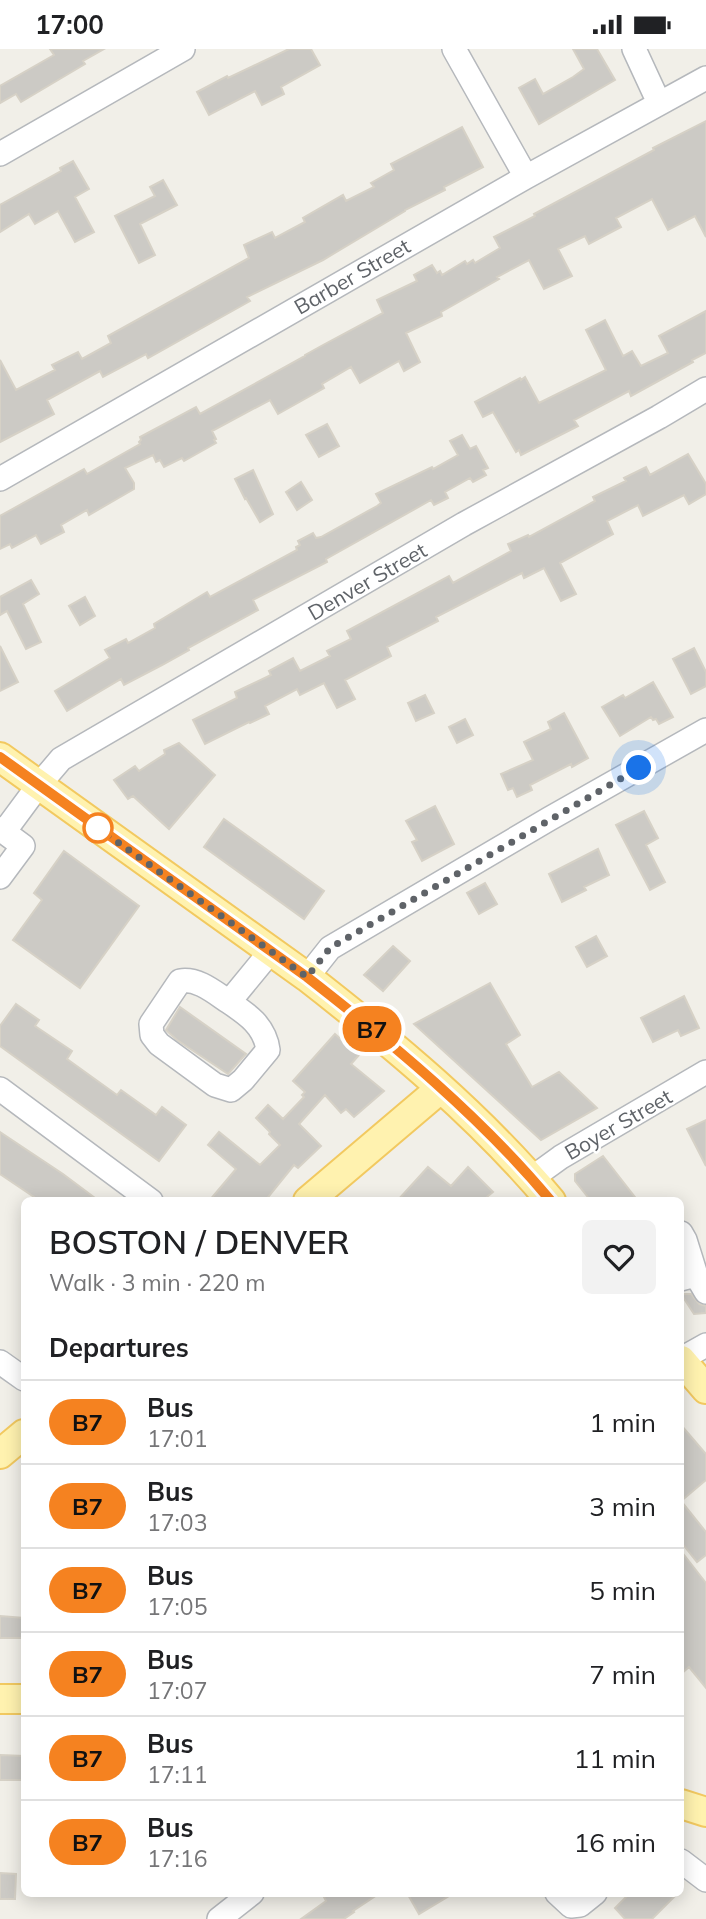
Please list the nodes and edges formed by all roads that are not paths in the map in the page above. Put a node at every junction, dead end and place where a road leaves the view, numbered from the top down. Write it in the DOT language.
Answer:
graph roads {
  1 [pos="183,49"];
  2 [pos="454,49"];
  3 [pos="634,49"];
  4 [pos="706,78"];
  5 [pos="659,103"];
  6 [pos="0,154"];
  7 [pos="526,177"];
  8 [pos="706,389"];
  9 [pos="0,479"];
  10 [pos="706,730"];
  11 [pos="0,757"];
  12 [pos="38,786"];
  13 [pos="2,830"];
  14 [pos="0,877"];
  15 [pos="271,951"];
  16 [pos="307,977"];
  17 [pos="229,1002"];
  18 [pos="706,1072"];
  19 [pos="0,1089"];
  20 [pos="440,1089"];
  21 [pos="532,1178"];
  22 [pos="146,1197"];
  23 [pos="313,1197"];
  24 [pos="548,1197"];
  25 [pos="684,1238"];
  26 [pos="694,1282"];
  27 [pos="706,1346"];
  28 [pos="684,1358"];
  29 [pos="0,1362"];
  30 [pos="684,1363"];
  31 [pos="21,1377"];
  32 [pos="706,1389"];
  33 [pos="21,1436"];
  34 [pos="0,1454"];
  35 [pos="0,1699"];
  36 [pos="21,1699"];
  37 [pos="684,1805"];
  38 [pos="706,1812"];
  39 [pos="684,1863"];
  40 [pos="706,1879"];
  41 [pos="247,1897"];
  42 [pos="562,1897"];
  43 [pos="590,1897"];
  44 [pos="219,1919"];
  1 -- 6 [label="street"];
  2 -- 7 [label="street"];
  3 -- 5 [label="street"];
  4 -- 5 [label="street, Barber Street"];
  5 -- 7 [label="street, Barber Street"];
  7 -- 9 [label="street, Barber Street"];
  8 -- 12 [label="street, Denver Street"];
  10 -- 16 [label="street"];
  11 -- 12 [label="main road"];
  12 -- 13 [label="street, Denver Street"];
  12 -- 15 [label="main road"];
  13 -- 14 [label="street"];
  15 -- 16 [label="main road"];
  15 -- 17 [label="street"];
  16 -- 20 [label="main road"];
  17 -- 17 [label="street"];
  18 -- 21 [label="street, Boyer Street"];
  19 -- 22 [label="street"];
  20 -- 21 [label="main road"];
  20 -- 23 [label="main road"];
  21 -- 24 [label="main road"];
  25 -- 26 [label="street"];
  27 -- 28 [label="street"];
  29 -- 31 [label="street"];
  30 -- 32 [label="main road"];
  33 -- 34 [label="main road"];
  35 -- 36 [label="main road"];
  37 -- 38 [label="main road"];
  39 -- 40 [label="street"];
  41 -- 44 [label="street"];
  42 -- 43 [label="street"];
}
